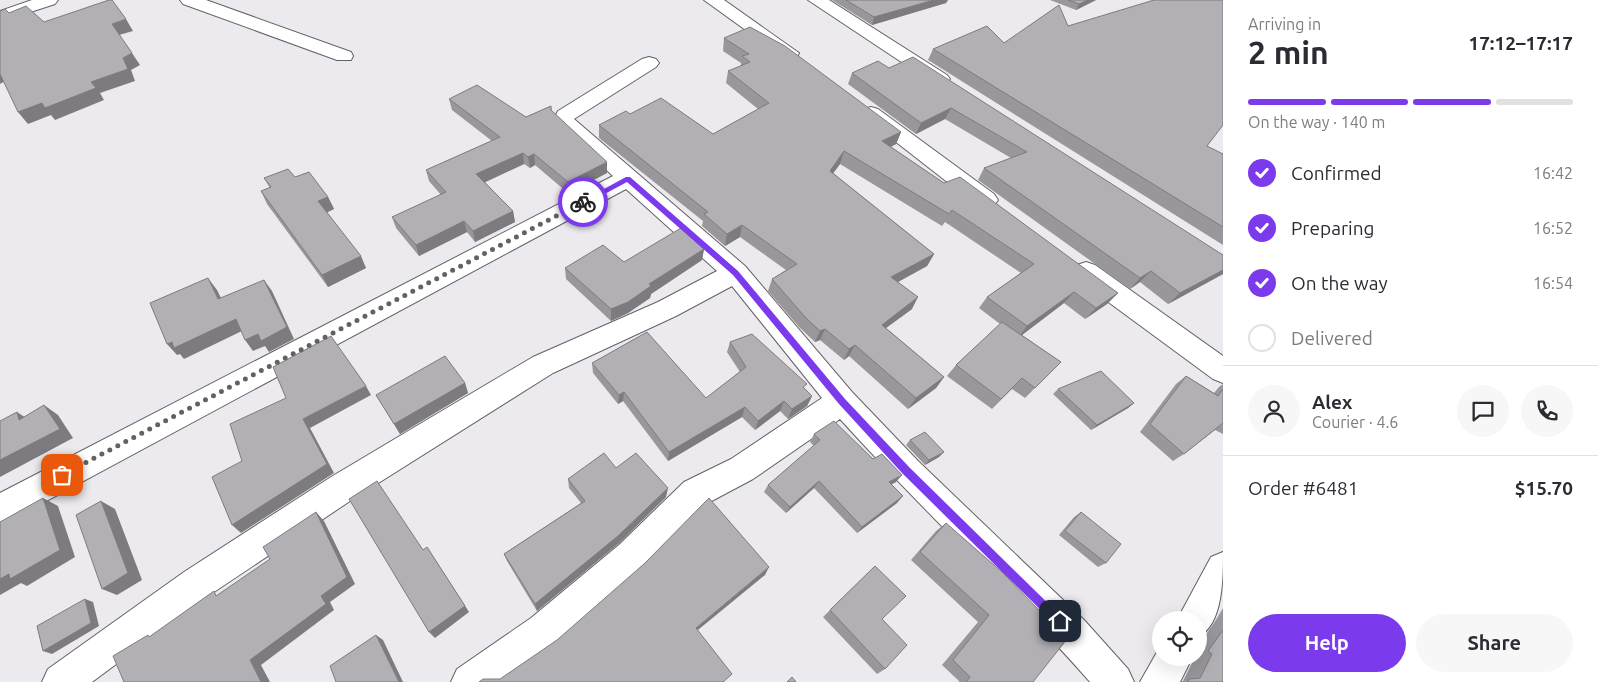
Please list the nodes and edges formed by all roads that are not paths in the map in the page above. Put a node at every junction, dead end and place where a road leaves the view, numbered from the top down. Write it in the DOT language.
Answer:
graph roads {
  1 [pos="49,0"];
  2 [pos="189,0"];
  3 [pos="713,0"];
  4 [pos="817,0"];
  5 [pos="0,17"];
  6 [pos="344,56"];
  7 [pos="649,63"];
  8 [pos="804,64"];
  9 [pos="958,90"];
  10 [pos="852,99"];
  11 [pos="628,178"];
  12 [pos="1006,215"];
  13 [pos="1067,259"];
  14 [pos="736,273"];
  15 [pos="1223,371"];
  16 [pos="842,401"];
  17 [pos="0,510"];
  18 [pos="1223,569"];
  19 [pos="1200,611"];
  20 [pos="61,682"];
  21 [pos="470,682"];
  22 [pos="1115,682"];
  1 -- 5 [label="street"];
  2 -- 6 [label="street"];
  3 -- 8 [label="street"];
  4 -- 9 [label="street"];
  7 -- 11 [label="street"];
  10 -- 12 [label="street"];
  11 -- 14 [label="street"];
  11 -- 17 [label="street"];
  13 -- 15 [label="street"];
  14 -- 16 [label="street"];
  14 -- 20 [label="street"];
  16 -- 21 [label="street"];
  16 -- 22 [label="street"];
  18 -- 19 [label="street"];
}
